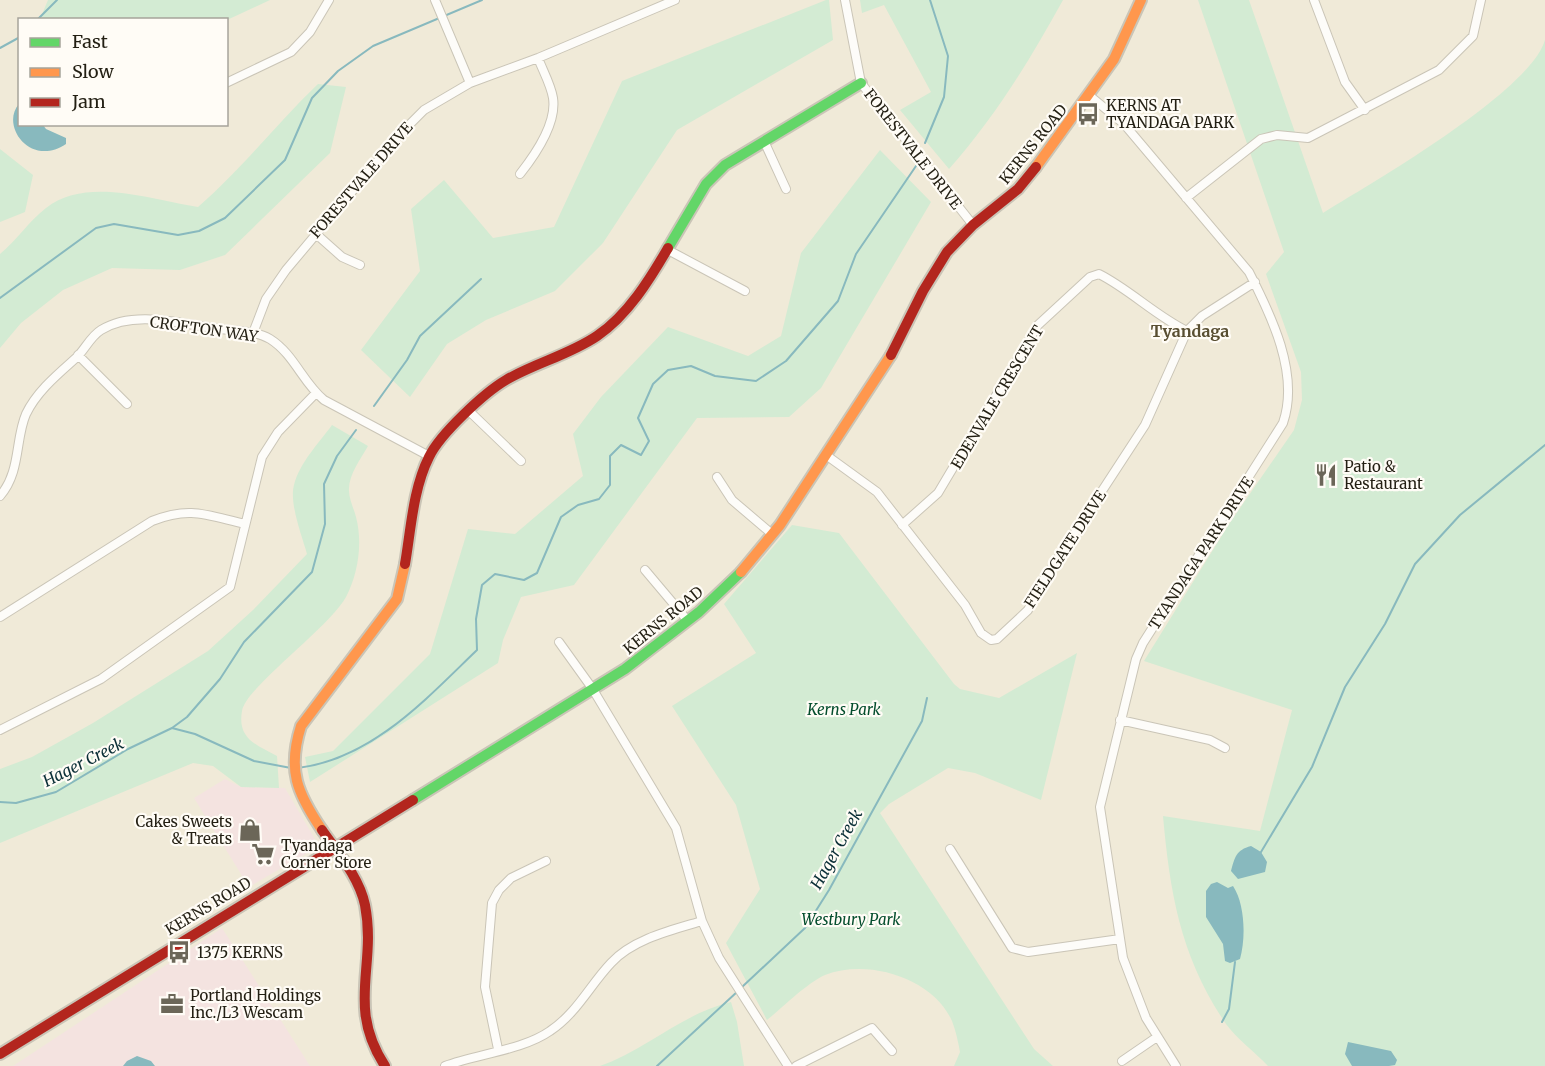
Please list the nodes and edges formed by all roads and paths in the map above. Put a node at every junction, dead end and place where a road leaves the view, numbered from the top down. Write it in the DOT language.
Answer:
graph roads {
  1 [pos="329,0"];
  2 [pos="435,0"];
  3 [pos="675,0"];
  4 [pos="845,0"];
  5 [pos="1141,0"];
  6 [pos="1314,0"];
  7 [pos="1481,0"];
  8 [pos="538,58"];
  9 [pos="228,82"];
  10 [pos="470,83"];
  11 [pos="861,83"];
  12 [pos="1090,96"];
  13 [pos="1365,110"];
  14 [pos="764,141"];
  15 [pos="520,174"];
  16 [pos="786,189"];
  17 [pos="1186,198"];
  18 [pos="973,225"];
  19 [pos="315,233"];
  20 [pos="668,250"];
  21 [pos="360,265"];
  22 [pos="1254,282"];
  23 [pos="745,291"];
  24 [pos="1187,331"];
  25 [pos="253,333"];
  26 [pos="78,356"];
  27 [pos="316,393"];
  28 [pos="127,404"];
  29 [pos="468,410"];
  30 [pos="826,455"];
  31 [pos="429,456"];
  32 [pos="520,461"];
  33 [pos="717,477"];
  34 [pos="0,496"];
  35 [pos="245,524"];
  36 [pos="902,525"];
  37 [pos="771,534"];
  38 [pos="645,570"];
  39 [pos="0,617"];
  40 [pos="688,621"];
  41 [pos="560,642"];
  42 [pos="592,688"];
  43 [pos="1120,720"];
  44 [pos="0,730"];
  45 [pos="1225,748"];
  46 [pos="335,849"];
  47 [pos="950,849"];
  48 [pos="546,861"];
  49 [pos="702,921"];
  50 [pos="1120,939"];
  51 [pos="1157,1037"];
  52 [pos="498,1049"];
  53 [pos="892,1051"];
  54 [pos="0,1054"];
  55 [pos="1122,1061"];
  56 [pos="385,1066"];
  57 [pos="445,1066"];
  58 [pos="788,1066"];
  59 [pos="796,1066"];
  60 [pos="1176,1066"];
  1 -- 9 [label="street"];
  2 -- 10 [label="street"];
  3 -- 8 [label="street, FORESTVALE DRIVE"];
  4 -- 11 [label="street, FORESTVALE DRIVE"];
  5 -- 12 [label="street, KERNS ROAD"];
  6 -- 13 [label="street"];
  7 -- 13 [label="street"];
  8 -- 10 [label="street, FORESTVALE DRIVE"];
  8 -- 15 [label="street"];
  10 -- 19 [label="street, FORESTVALE DRIVE"];
  11 -- 14 [label="street"];
  11 -- 18 [label="street, FORESTVALE DRIVE"];
  12 -- 17 [label="street, TYANDAGA PARK DRIVE"];
  12 -- 18 [label="street, KERNS ROAD"];
  13 -- 17 [label="street"];
  14 -- 16 [label="street"];
  14 -- 20 [label="street"];
  17 -- 22 [label="street, TYANDAGA PARK DRIVE"];
  18 -- 30 [label="street, KERNS ROAD"];
  19 -- 21 [label="street"];
  19 -- 25 [label="street, FORESTVALE DRIVE"];
  20 -- 23 [label="street"];
  20 -- 29 [label="street"];
  22 -- 24 [label="street, FIELDGATE DRIVE"];
  22 -- 43 [label="street, TYANDAGA PARK DRIVE"];
  24 -- 36 [label="street, EDENVALE CRESCENT"];
  24 -- 36 [label="street, FIELDGATE DRIVE"];
  25 -- 26 [label="street, CROFTON WAY"];
  25 -- 27 [label="street, CROFTON WAY"];
  26 -- 28 [label="street"];
  26 -- 34 [label="street, CROFTON WAY"];
  27 -- 31 [label="street, CROFTON WAY"];
  27 -- 35 [label="street"];
  29 -- 31 [label="street"];
  29 -- 32 [label="street"];
  30 -- 36 [label="street, FIELDGATE DRIVE"];
  30 -- 37 [label="street, KERNS ROAD"];
  31 -- 46 [label="street"];
  33 -- 37 [label="street"];
  35 -- 39 [label="street"];
  35 -- 44 [label="street"];
  37 -- 40 [label="street, KERNS ROAD"];
  38 -- 40 [label="street"];
  40 -- 42 [label="street, KERNS ROAD"];
  41 -- 42 [label="street"];
  42 -- 46 [label="street, KERNS ROAD"];
  42 -- 49 [label="street"];
  43 -- 45 [label="street"];
  43 -- 50 [label="street, TYANDAGA PARK DRIVE"];
  46 -- 54 [label="street, KERNS ROAD"];
  46 -- 56 [label="street"];
  47 -- 50 [label="street"];
  48 -- 52 [label="street"];
  49 -- 52 [label="street"];
  49 -- 58 [label="street"];
  50 -- 51 [label="street, TYANDAGA PARK DRIVE"];
  51 -- 55 [label="street"];
  51 -- 60 [label="street, TYANDAGA PARK DRIVE"];
  52 -- 57 [label="street"];
  53 -- 59 [label="street"];
}
